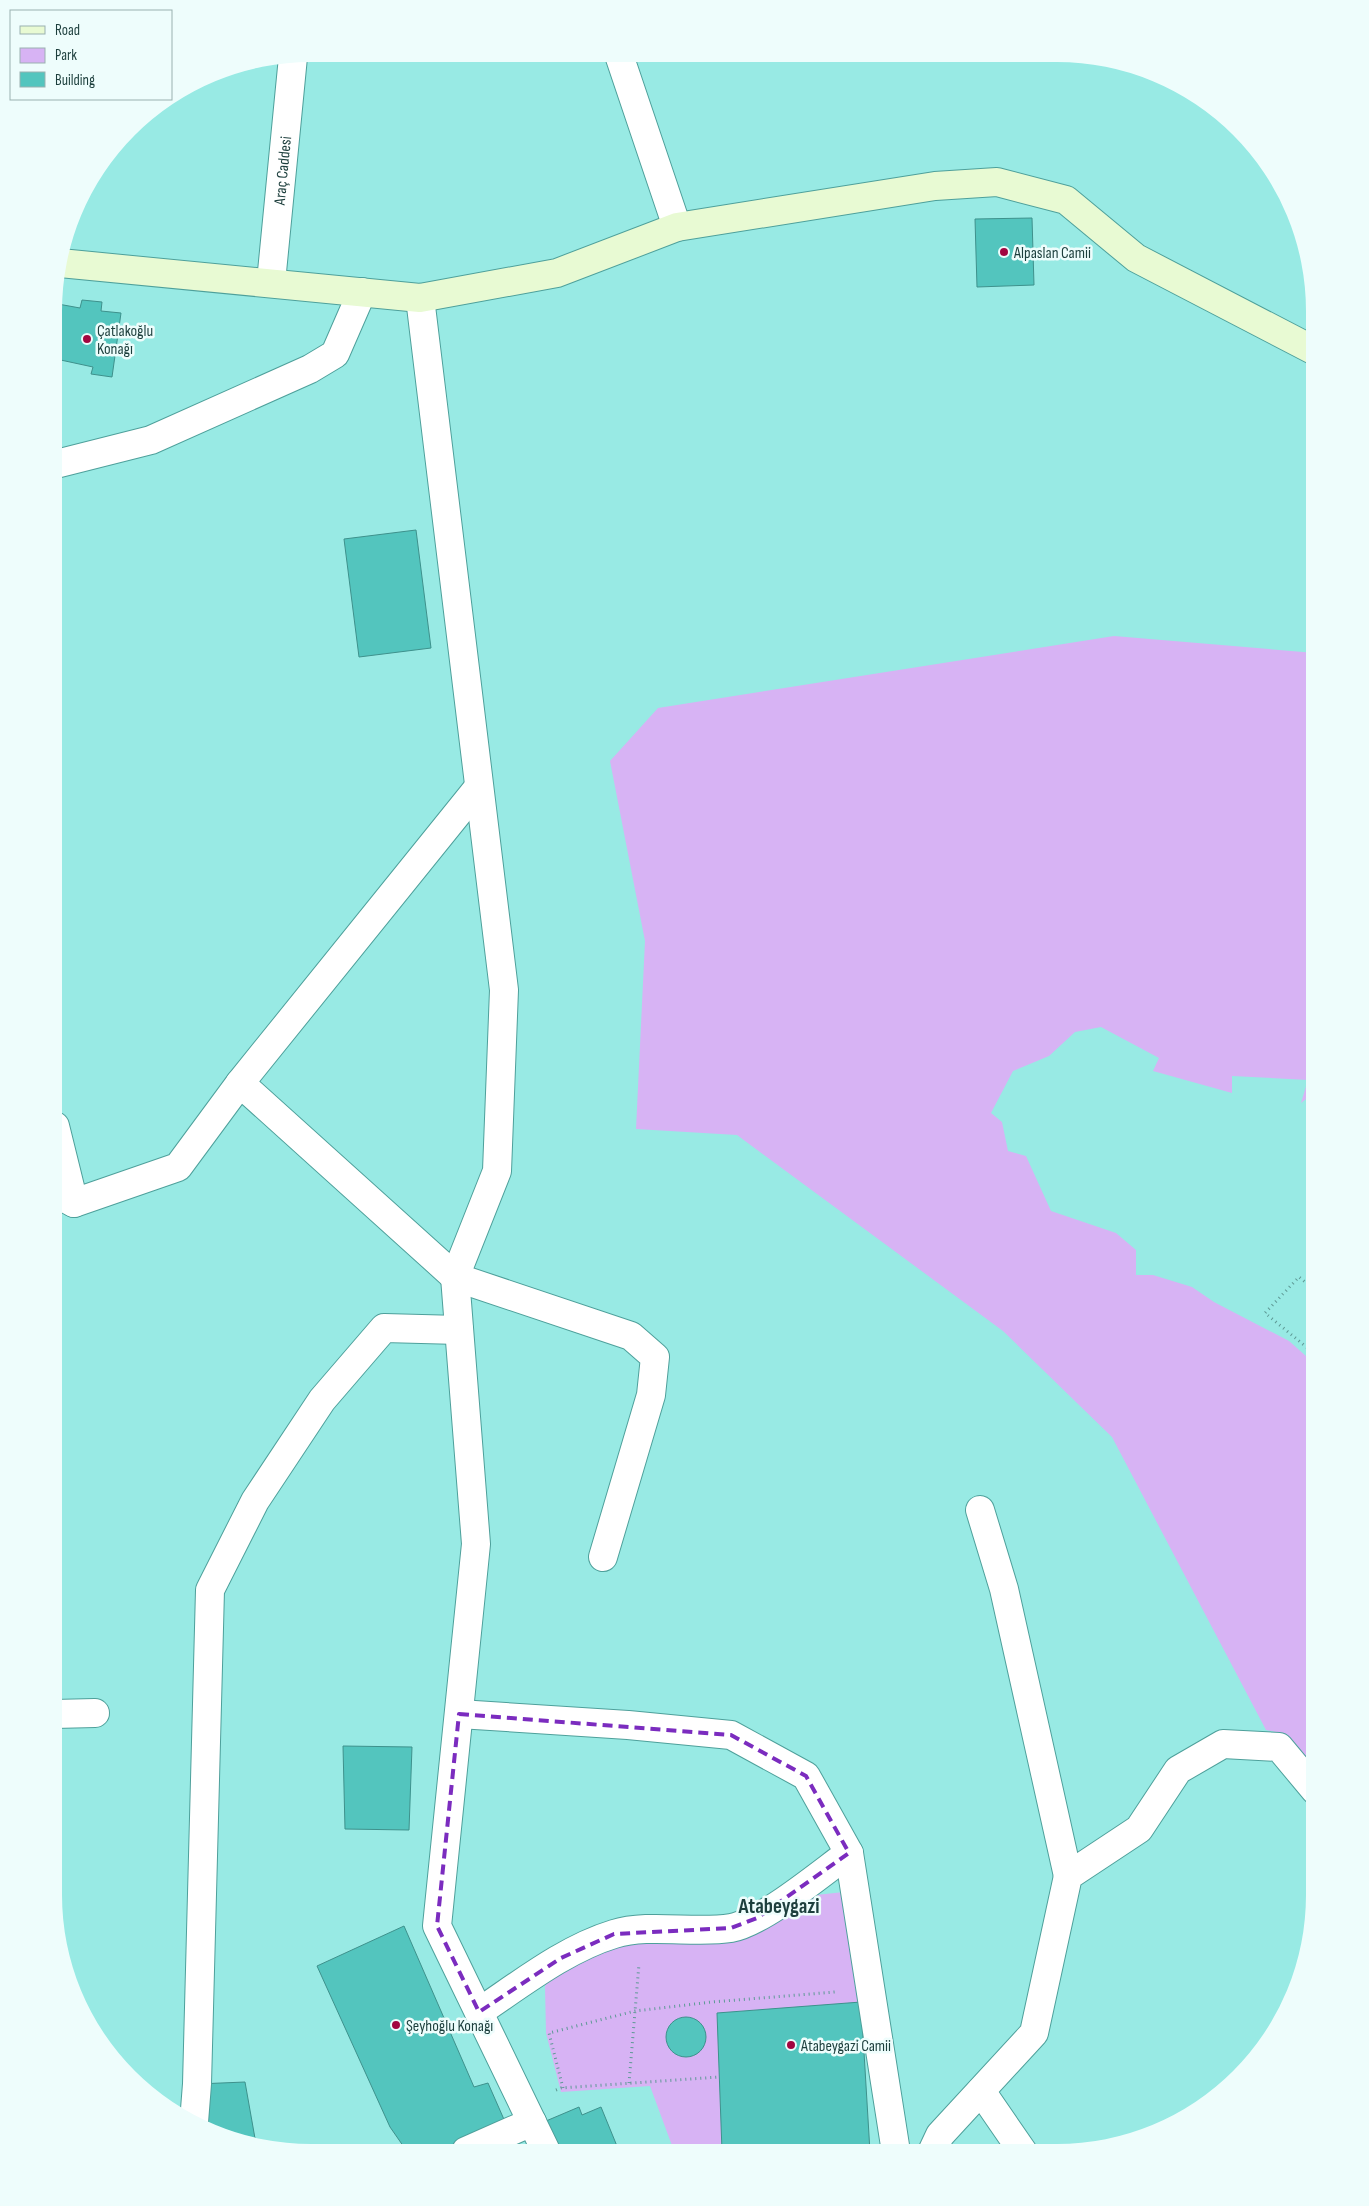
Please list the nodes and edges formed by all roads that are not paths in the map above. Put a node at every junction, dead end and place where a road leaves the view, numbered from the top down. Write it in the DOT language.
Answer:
graph roads {
  1 [pos="621,62"];
  2 [pos="292,63"];
  3 [pos="677,227"];
  4 [pos="67,264"];
  5 [pos="271,282"];
  6 [pos="362,292"];
  7 [pos="420,298"];
  8 [pos="1306,346"];
  9 [pos="62,462"];
  10 [pos="478,788"];
  11 [pos="240,1083"];
  12 [pos="62,1182"];
  13 [pos="64,1198"];
  14 [pos="454,1277"];
  15 [pos="459,1330"];
  16 [pos="980,1510"];
  17 [pos="603,1557"];
  18 [pos="95,1712"];
  19 [pos="62,1714"];
  20 [pos="459,1714"];
  21 [pos="1306,1779"];
  22 [pos="849,1853"];
  23 [pos="1068,1876"];
  24 [pos="479,2012"];
  25 [pos="981,2091"];
  26 [pos="528,2113"];
  27 [pos="195,2114"];
  28 [pos="477,2144"];
  29 [pos="543,2144"];
  30 [pos="895,2144"];
  31 [pos="936,2144"];
  32 [pos="1017,2144"];
  1 -- 3 [label="street"];
  2 -- 5 [label="street, Araç Caddesi"];
  3 -- 7 [label="main road"];
  3 -- 8 [label="main road"];
  4 -- 5 [label="main road"];
  5 -- 6 [label="main road"];
  6 -- 7 [label="main road"];
  6 -- 9 [label="street"];
  7 -- 10 [label="street"];
  10 -- 11 [label="street"];
  10 -- 14 [label="street"];
  11 -- 13 [label="street"];
  11 -- 14 [label="street"];
  12 -- 13 [label="street"];
  14 -- 15 [label="street"];
  14 -- 17 [label="street"];
  15 -- 20 [label="street"];
  15 -- 27 [label="street"];
  16 -- 23 [label="street"];
  18 -- 19 [label="street"];
  20 -- 22 [label="street"];
  20 -- 24 [label="street"];
  21 -- 23 [label="street"];
  22 -- 24 [label="street"];
  22 -- 30 [label="street"];
  23 -- 25 [label="street"];
  24 -- 26 [label="street"];
  25 -- 31 [label="street"];
  25 -- 32 [label="street"];
  26 -- 28 [label="street"];
  26 -- 29 [label="street"];
}
